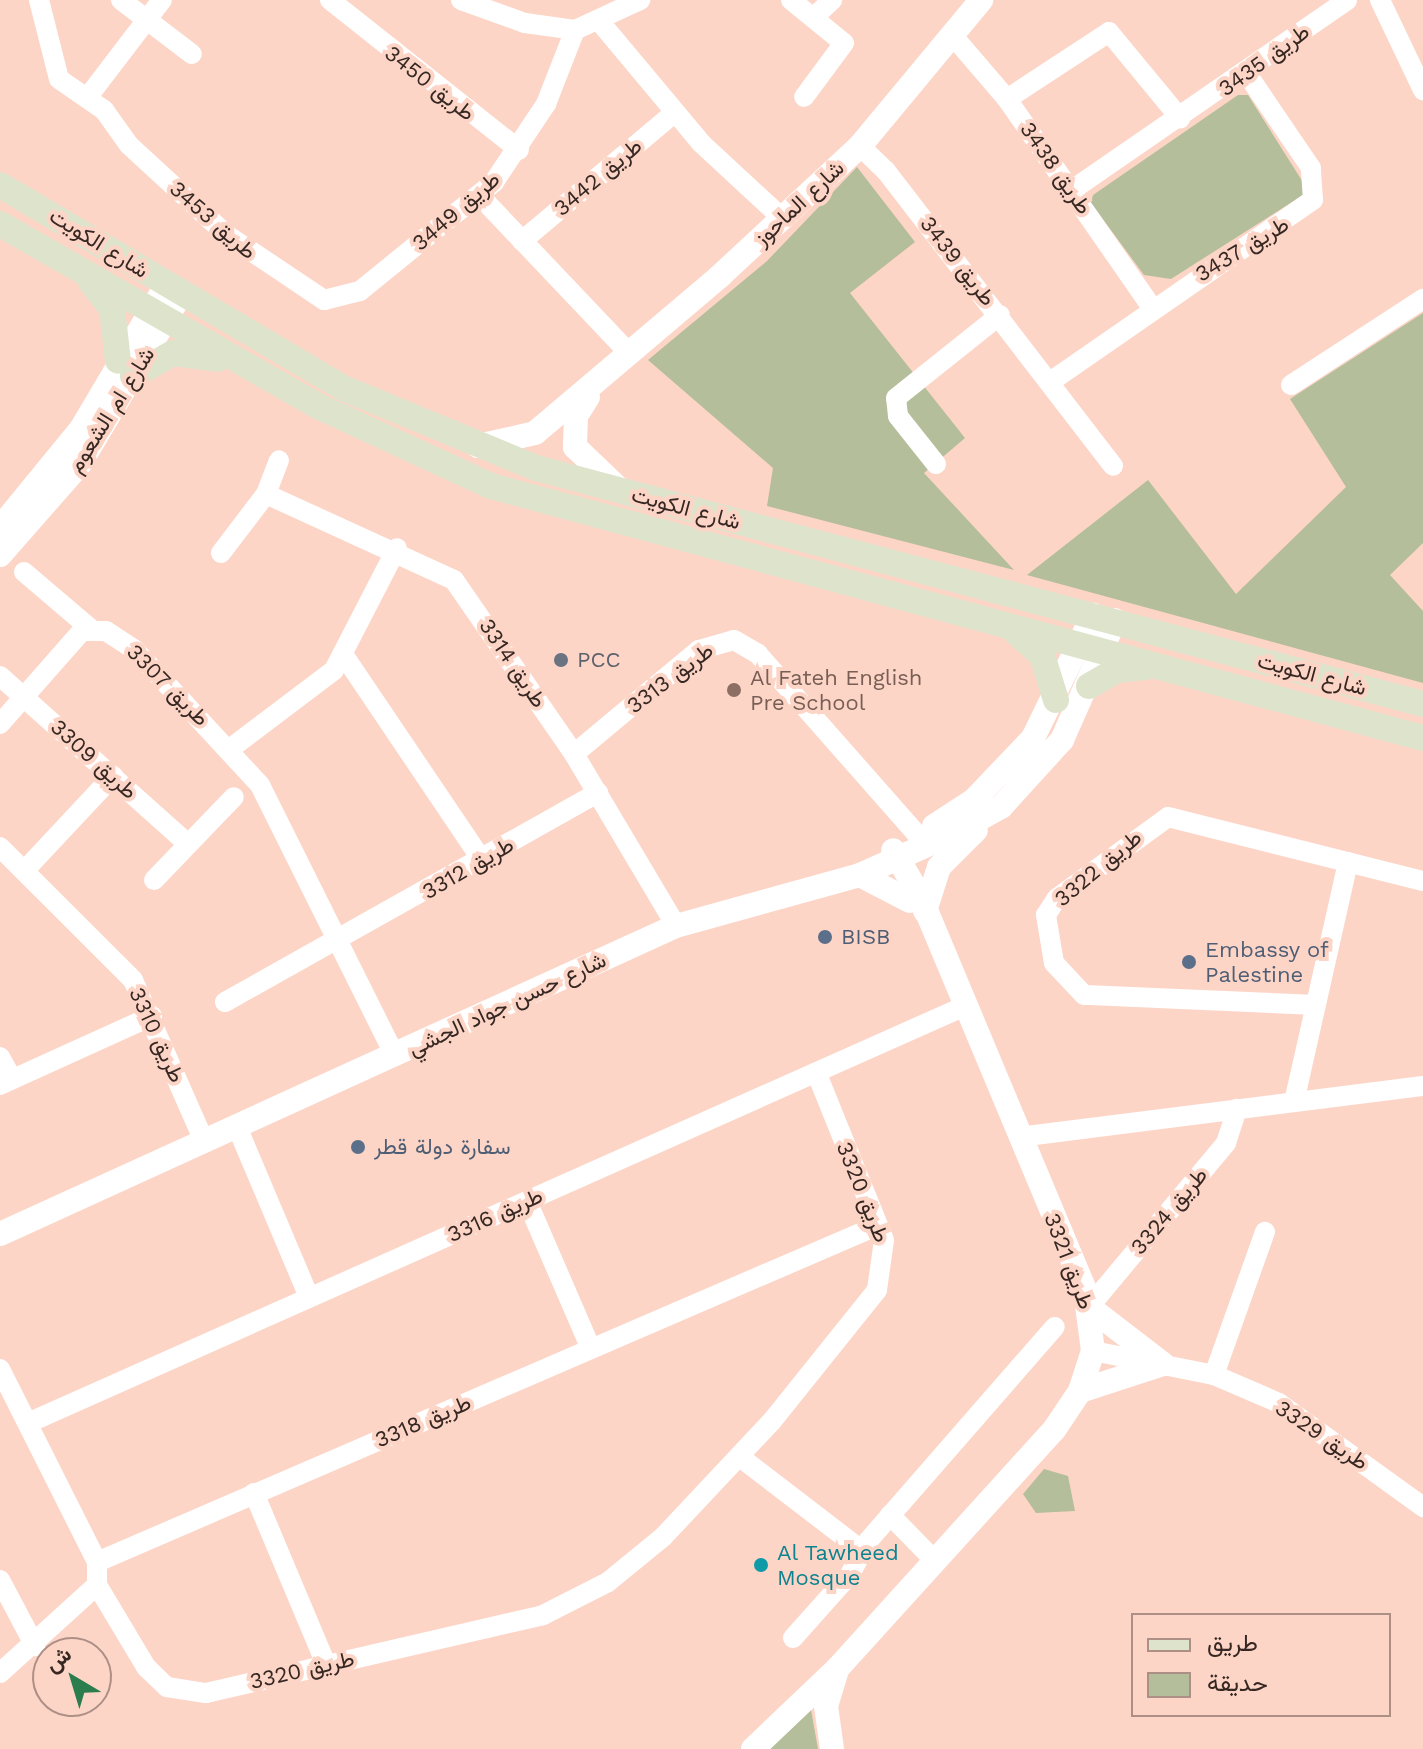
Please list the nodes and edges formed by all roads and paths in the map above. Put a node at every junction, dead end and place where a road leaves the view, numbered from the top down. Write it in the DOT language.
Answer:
graph roads {
  1 [pos="39,0"];
  2 [pos="121,0"];
  3 [pos="162,0"];
  4 [pos="461,0"];
  5 [pos="640,0"];
  6 [pos="791,0"];
  7 [pos="832,0"];
  8 [pos="981,0"];
  9 [pos="1347,0"];
  10 [pos="1380,0"];
  11 [pos="343,4"];
  12 [pos="814,17"];
  13 [pos="149,18"];
  14 [pos="600,22"];
  15 [pos="575,30"];
  16 [pos="953,36"];
  17 [pos="192,54"];
  18 [pos="1247,74"];
  19 [pos="1423,90"];
  20 [pos="804,97"];
  21 [pos="87,98"];
  22 [pos="1007,99"];
  23 [pos="674,113"];
  24 [pos="1180,118"];
  25 [pos="860,146"];
  26 [pos="519,150"];
  27 [pos="0,185"];
  28 [pos="1072,190"];
  29 [pos="480,196"];
  30 [pos="783,219"];
  31 [pos="0,224"];
  32 [pos="522,241"];
  33 [pos="78,267"];
  34 [pos="174,290"];
  35 [pos="360,291"];
  36 [pos="1423,299"];
  37 [pos="1151,306"];
  38 [pos="1000,315"];
  39 [pos="158,316"];
  40 [pos="630,354"];
  41 [pos="234,361"];
  42 [pos="126,369"];
  43 [pos="1050,382"];
  44 [pos="596,385"];
  45 [pos="1291,385"];
  46 [pos="478,446"];
  47 [pos="279,460"];
  48 [pos="936,464"];
  49 [pos="1113,466"];
  50 [pos="621,490"];
  51 [pos="266,494"];
  52 [pos="0,528"];
  53 [pos="397,548"];
  54 [pos="221,553"];
  55 [pos="0,555"];
  56 [pos="24,572"];
  57 [pos="1104,618"];
  58 [pos="1006,625"];
  59 [pos="91,629"];
  60 [pos="1093,650"];
  61 [pos="345,657"];
  62 [pos="1170,666"];
  63 [pos="0,676"];
  64 [pos="1089,686"];
  65 [pos="24,695"];
  66 [pos="1056,700"];
  67 [pos="1423,704"];
  68 [pos="0,724"];
  69 [pos="1423,738"];
  70 [pos="231,748"];
  71 [pos="574,754"];
  72 [pos="113,776"];
  73 [pos="598,793"];
  74 [pos="234,797"];
  75 [pos="1001,807"];
  76 [pos="923,840"];
  77 [pos="187,843"];
  78 [pos="0,847"];
  79 [pos="892,852"];
  80 [pos="482,860"];
  81 [pos="1348,862"];
  82 [pos="25,870"];
  83 [pos="860,875"];
  84 [pos="154,880"];
  85 [pos="1423,881"];
  86 [pos="783,895"];
  87 [pos="917,909"];
  88 [pos="676,926"];
  89 [pos="337,943"];
  90 [pos="225,1002"];
  91 [pos="1316,1005"];
  92 [pos="963,1007"];
  93 [pos="152,1016"];
  94 [pos="395,1056"];
  95 [pos="0,1057"];
  96 [pos="816,1072"];
  97 [pos="6,1082"];
  98 [pos="1423,1086"];
  99 [pos="1294,1102"];
  100 [pos="1237,1109"];
  101 [pos="238,1129"];
  102 [pos="1019,1137"];
  103 [pos="205,1143"];
  104 [pos="527,1201"];
  105 [pos="874,1227"];
  106 [pos="1265,1232"];
  107 [pos="0,1234"];
  108 [pos="309,1297"];
  109 [pos="1089,1307"];
  110 [pos="1055,1327"];
  111 [pos="591,1349"];
  112 [pos="1093,1351"];
  113 [pos="1163,1364"];
  114 [pos="0,1369"];
  115 [pos="1214,1375"];
  116 [pos="1080,1391"];
  117 [pos="28,1423"];
  118 [pos="740,1457"];
  119 [pos="254,1493"];
  120 [pos="1423,1507"];
  121 [pos="890,1515"];
  122 [pos="861,1550"];
  123 [pos="935,1561"];
  124 [pos="97,1562"];
  125 [pos="0,1580"];
  126 [pos="97,1585"];
  127 [pos="44,1637"];
  128 [pos="793,1638"];
  129 [pos="32,1640"];
  130 [pos="32,1648"];
  131 [pos="326,1664"];
  132 [pos="837,1669"];
  133 [pos="0,1673"];
  134 [pos="753,1749"];
  135 [pos="832,1749"];
  1 -- 21 [label="street, طريق 3453"];
  2 -- 13 [label="street"];
  3 -- 13 [label="street"];
  4 -- 15 [label="street"];
  5 -- 14 [label="street"];
  6 -- 12 [label="street"];
  7 -- 12 [label="street"];
  8 -- 16 [label="street, شارع الماحوز"];
  9 -- 18 [label="street, طريق 3435"];
  10 -- 19 [label="street"];
  11 -- 26 [label="street, طريق 3450"];
  12 -- 20 [label="street"];
  13 -- 17 [label="street"];
  13 -- 21 [label="street"];
  14 -- 15 [label="street"];
  14 -- 23 [label="street"];
  15 -- 26 [label="street, طريق 3449"];
  16 -- 22 [label="street, طريق 3438"];
  16 -- 25 [label="street, شارع الماحوز"];
  18 -- 24 [label="street, طريق 3435"];
  18 -- 37 [label="street, طريق 3437"];
  21 -- 35 [label="street, طريق 3453"];
  22 -- 24 [label="street"];
  22 -- 28 [label="street, طريق 3438"];
  23 -- 30 [label="street"];
  23 -- 32 [label="street, طريق 3442"];
  24 -- 28 [label="street, طريق 3435"];
  25 -- 30 [label="street, شارع الماحوز"];
  25 -- 38 [label="street, طريق 3439"];
  26 -- 29 [label="street, طريق 3449"];
  27 -- 34 [label="main road, شارع الكويت"];
  28 -- 37 [label="street, طريق 3438"];
  29 -- 32 [label="street"];
  29 -- 35 [label="street, طريق 3449"];
  30 -- 40 [label="street, شارع الماحوز"];
  31 -- 33 [label="main road, شارع الكويت"];
  32 -- 40 [label="street"];
  33 -- 39 [label="main road, شارع الكويت"];
  33 -- 42 [label="main road"];
  34 -- 39 [label="street, شارع ام الشعوم"];
  34 -- 46 [label="main road, شارع الكويت"];
  36 -- 45 [label="street"];
  37 -- 43 [label="street, طريق 3437"];
  38 -- 43 [label="street, طريق 3439"];
  38 -- 48 [label="street"];
  39 -- 41 [label="main road, شارع الكويت"];
  39 -- 42 [label="street, شارع ام الشعوم"];
  40 -- 44 [label="street, شارع الماحوز"];
  41 -- 42 [label="main road"];
  41 -- 58 [label="main road, شارع الكويت"];
  42 -- 52 [label="street, شارع ام الشعوم"];
  42 -- 55 [label="street, شارع ام الشعوم"];
  43 -- 49 [label="street, طريق 3439"];
  44 -- 46 [label="street, شارع الماحوز"];
  44 -- 50 [label="street, شارع الماحوز"];
  46 -- 50 [label="main road, شارع الكويت"];
  47 -- 51 [label="street"];
  50 -- 57 [label="main road, شارع الكويت"];
  51 -- 53 [label="street, طريق 3314"];
  51 -- 54 [label="street"];
  53 -- 61 [label="street"];
  53 -- 71 [label="street, طريق 3314"];
  56 -- 59 [label="street, طريق 3307"];
  57 -- 60 [label="street, شارع حسن جواد الجشي"];
  57 -- 67 [label="main road, شارع الكويت"];
  58 -- 60 [label="main road, شارع الكويت"];
  58 -- 66 [label="main road"];
  59 -- 65 [label="street"];
  59 -- 70 [label="street, طريق 3307"];
  60 -- 62 [label="main road, شارع الكويت"];
  60 -- 64 [label="street, شارع حسن جواد الجشي"];
  60 -- 66 [label="street, شارع حسن جواد الجشي"];
  61 -- 70 [label="street"];
  61 -- 80 [label="street"];
  62 -- 64 [label="main road"];
  62 -- 69 [label="main road, شارع الكويت"];
  63 -- 65 [label="street, طريق 3309"];
  64 -- 75 [label="street, شارع حسن جواد الجشي"];
  65 -- 68 [label="street"];
  65 -- 72 [label="street, طريق 3309"];
  66 -- 76 [label="street, شارع حسن جواد الجشي"];
  70 -- 89 [label="street"];
  71 -- 73 [label="street, طريق 3314"];
  71 -- 76 [label="street, طريق 3313"];
  72 -- 77 [label="street, طريق 3309"];
  72 -- 82 [label="street"];
  73 -- 80 [label="street, طريق 3312"];
  73 -- 88 [label="street, طريق 3314"];
  74 -- 77 [label="street"];
  75 -- 76 [label="street, شارع حسن جواد الجشي"];
  75 -- 87 [label="street"];
  76 -- 79 [label="street, شارع حسن جواد الجشي"];
  77 -- 84 [label="street"];
  78 -- 82 [label="street, طريق 3310"];
  79 -- 83 [label="street, شارع حسن جواد الجشي"];
  79 -- 86 [label="street, شارع حسن جواد الجشي"];
  79 -- 87 [label="street, طريق 3321"];
  80 -- 89 [label="street, طريق 3312"];
  81 -- 85 [label="street, طريق 3322"];
  81 -- 91 [label="street"];
  81 -- 91 [label="street, طريق 3322"];
  82 -- 93 [label="street, طريق 3310"];
  83 -- 86 [label="street, شارع حسن جواد الجشي"];
  83 -- 87 [label="street"];
  86 -- 88 [label="street, شارع حسن جواد الجشي"];
  87 -- 92 [label="street, طريق 3321"];
  88 -- 94 [label="street, شارع حسن جواد الجشي"];
  89 -- 90 [label="street, طريق 3312"];
  89 -- 94 [label="street"];
  91 -- 99 [label="street"];
  92 -- 96 [label="street, طريق 3316"];
  92 -- 102 [label="street, طريق 3321"];
  93 -- 97 [label="street"];
  93 -- 103 [label="street, طريق 3310"];
  94 -- 101 [label="street, شارع حسن جواد الجشي"];
  95 -- 97 [label="street"];
  96 -- 104 [label="street, طريق 3316"];
  96 -- 105 [label="street, طريق 3320"];
  98 -- 99 [label="street"];
  99 -- 100 [label="street"];
  100 -- 102 [label="street"];
  100 -- 109 [label="street, طريق 3324"];
  101 -- 103 [label="street, شارع حسن جواد الجشي"];
  101 -- 108 [label="street"];
  102 -- 109 [label="street, طريق 3321"];
  103 -- 107 [label="street, شارع حسن جواد الجشي"];
  104 -- 108 [label="street, طريق 3316"];
  104 -- 111 [label="street"];
  105 -- 111 [label="street, طريق 3318"];
  105 -- 118 [label="street, طريق 3320"];
  106 -- 115 [label="street"];
  108 -- 117 [label="street, طريق 3316"];
  109 -- 112 [label="street, طريق 3321"];
  109 -- 113 [label="street"];
  110 -- 121 [label="street"];
  111 -- 119 [label="street, طريق 3318"];
  112 -- 113 [label="street, طريق 3329"];
  112 -- 116 [label="street, طريق 3321"];
  113 -- 115 [label="street, طريق 3329"];
  113 -- 116 [label="street"];
  114 -- 117 [label="street"];
  115 -- 120 [label="street, طريق 3329"];
  116 -- 123 [label="street, طريق 3321"];
  117 -- 124 [label="street"];
  118 -- 122 [label="street"];
  118 -- 131 [label="street, طريق 3320"];
  119 -- 124 [label="street, طريق 3318"];
  119 -- 131 [label="street"];
  121 -- 122 [label="street"];
  121 -- 123 [label="street"];
  122 -- 128 [label="street"];
  123 -- 132 [label="street, طريق 3321"];
  124 -- 126 [label="street"];
  125 -- 129 [label="street"];
  126 -- 127 [label="street"];
  126 -- 131 [label="street, طريق 3320"];
  130 -- 133 [label="street"];
  132 -- 134 [label="street, طريق 3321"];
  132 -- 135 [label="street, طريق 3321"];
}
